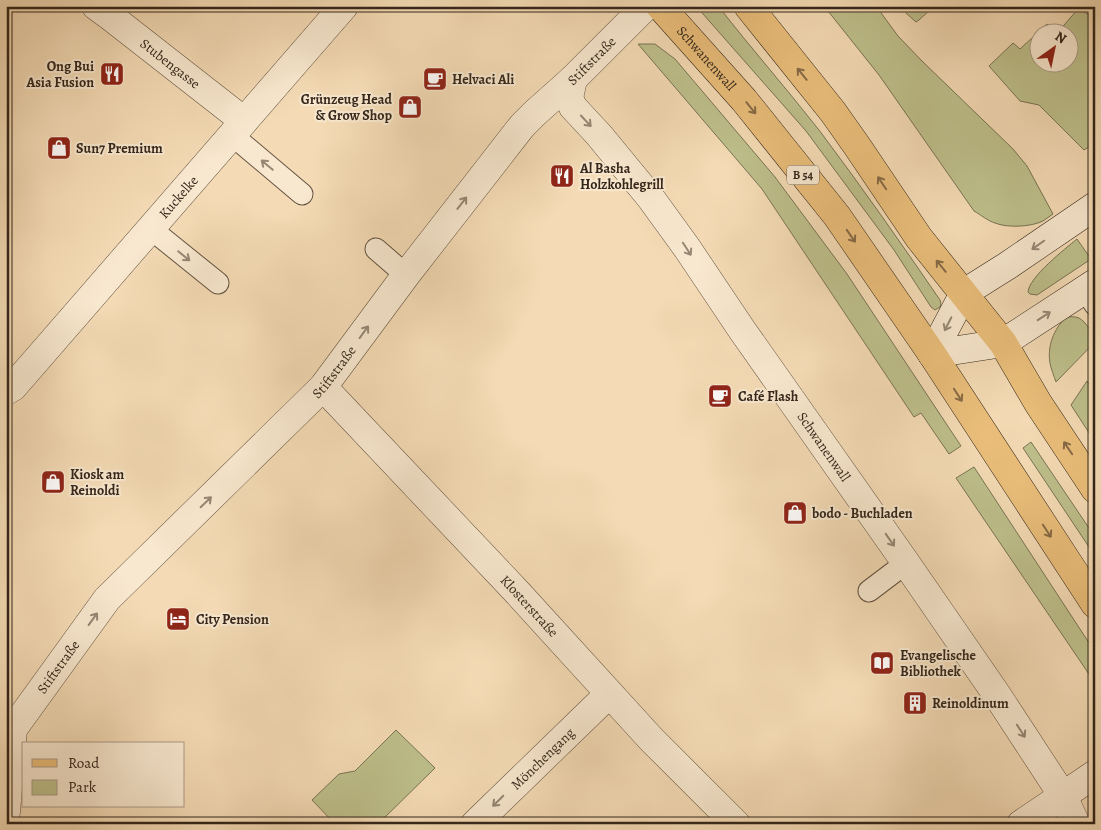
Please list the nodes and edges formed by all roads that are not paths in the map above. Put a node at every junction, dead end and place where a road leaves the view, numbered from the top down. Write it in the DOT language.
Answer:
graph roads {
  1 [pos="96,6"];
  2 [pos="344,6"];
  3 [pos="646,6"];
  4 [pos="660,6"];
  5 [pos="748,6"];
  6 [pos="573,79"];
  7 [pos="238,128"];
  8 [pos="302,194"];
  9 [pos="1095,206"];
  10 [pos="151,229"];
  11 [pos="376,249"];
  12 [pos="406,275"];
  13 [pos="218,283"];
  14 [pos="1092,292"];
  15 [pos="964,293"];
  16 [pos="1003,343"];
  17 [pos="932,354"];
  18 [pos="323,387"];
  19 [pos="8,393"];
  20 [pos="1095,489"];
  21 [pos="906,564"];
  22 [pos="870,591"];
  23 [pos="1095,604"];
  24 [pos="609,694"];
  25 [pos="10,746"];
  26 [pos="1095,774"];
  27 [pos="1063,796"];
  28 [pos="6,812"];
  29 [pos="475,824"];
  30 [pos="736,824"];
  31 [pos="1020,824"];
  32 [pos="1076,824"];
  1 -- 7 [label="street, Stubengasse"];
  2 -- 7 [label="street, Kuckelke"];
  3 -- 6 [label="street, Stiftstraße"];
  4 -- 17 [label="main road, Schwanenwall / B 54, one-way"];
  15 -- 5 [label="main road, one-way"];
  12 -- 6 [label="street, Stiftstraße, one-way"];
  6 -- 21 [label="street, Schwanenwall, one-way"];
  8 -- 7 [label="lane, one-way"];
  7 -- 10 [label="street, Kuckelke"];
  9 -- 15 [label="street, one-way"];
  10 -- 13 [label="lane, one-way"];
  10 -- 19 [label="street, Kuckelke"];
  11 -- 12 [label="lane"];
  18 -- 12 [label="street, Stiftstraße, one-way"];
  16 -- 14 [label="street, one-way"];
  15 -- 16 [label="main road"];
  15 -- 17 [label="street, one-way"];
  16 -- 17 [label="street"];
  20 -- 16 [label="main road, one-way"];
  17 -- 23 [label="main road, Schwanenwall / B 54, one-way"];
  18 -- 24 [label="street, Klosterstraße"];
  25 -- 18 [label="street, Stiftstraße, one-way"];
  21 -- 22 [label="lane"];
  21 -- 27 [label="street, Schwanenwall, one-way"];
  24 -- 29 [label="street, Mönchengang, one-way"];
  24 -- 30 [label="street, Klosterstraße"];
  25 -- 28 [label="street"];
  26 -- 27 [label="street"];
  27 -- 31 [label="street"];
  27 -- 32 [label="street, Schwanenwall"];
}
